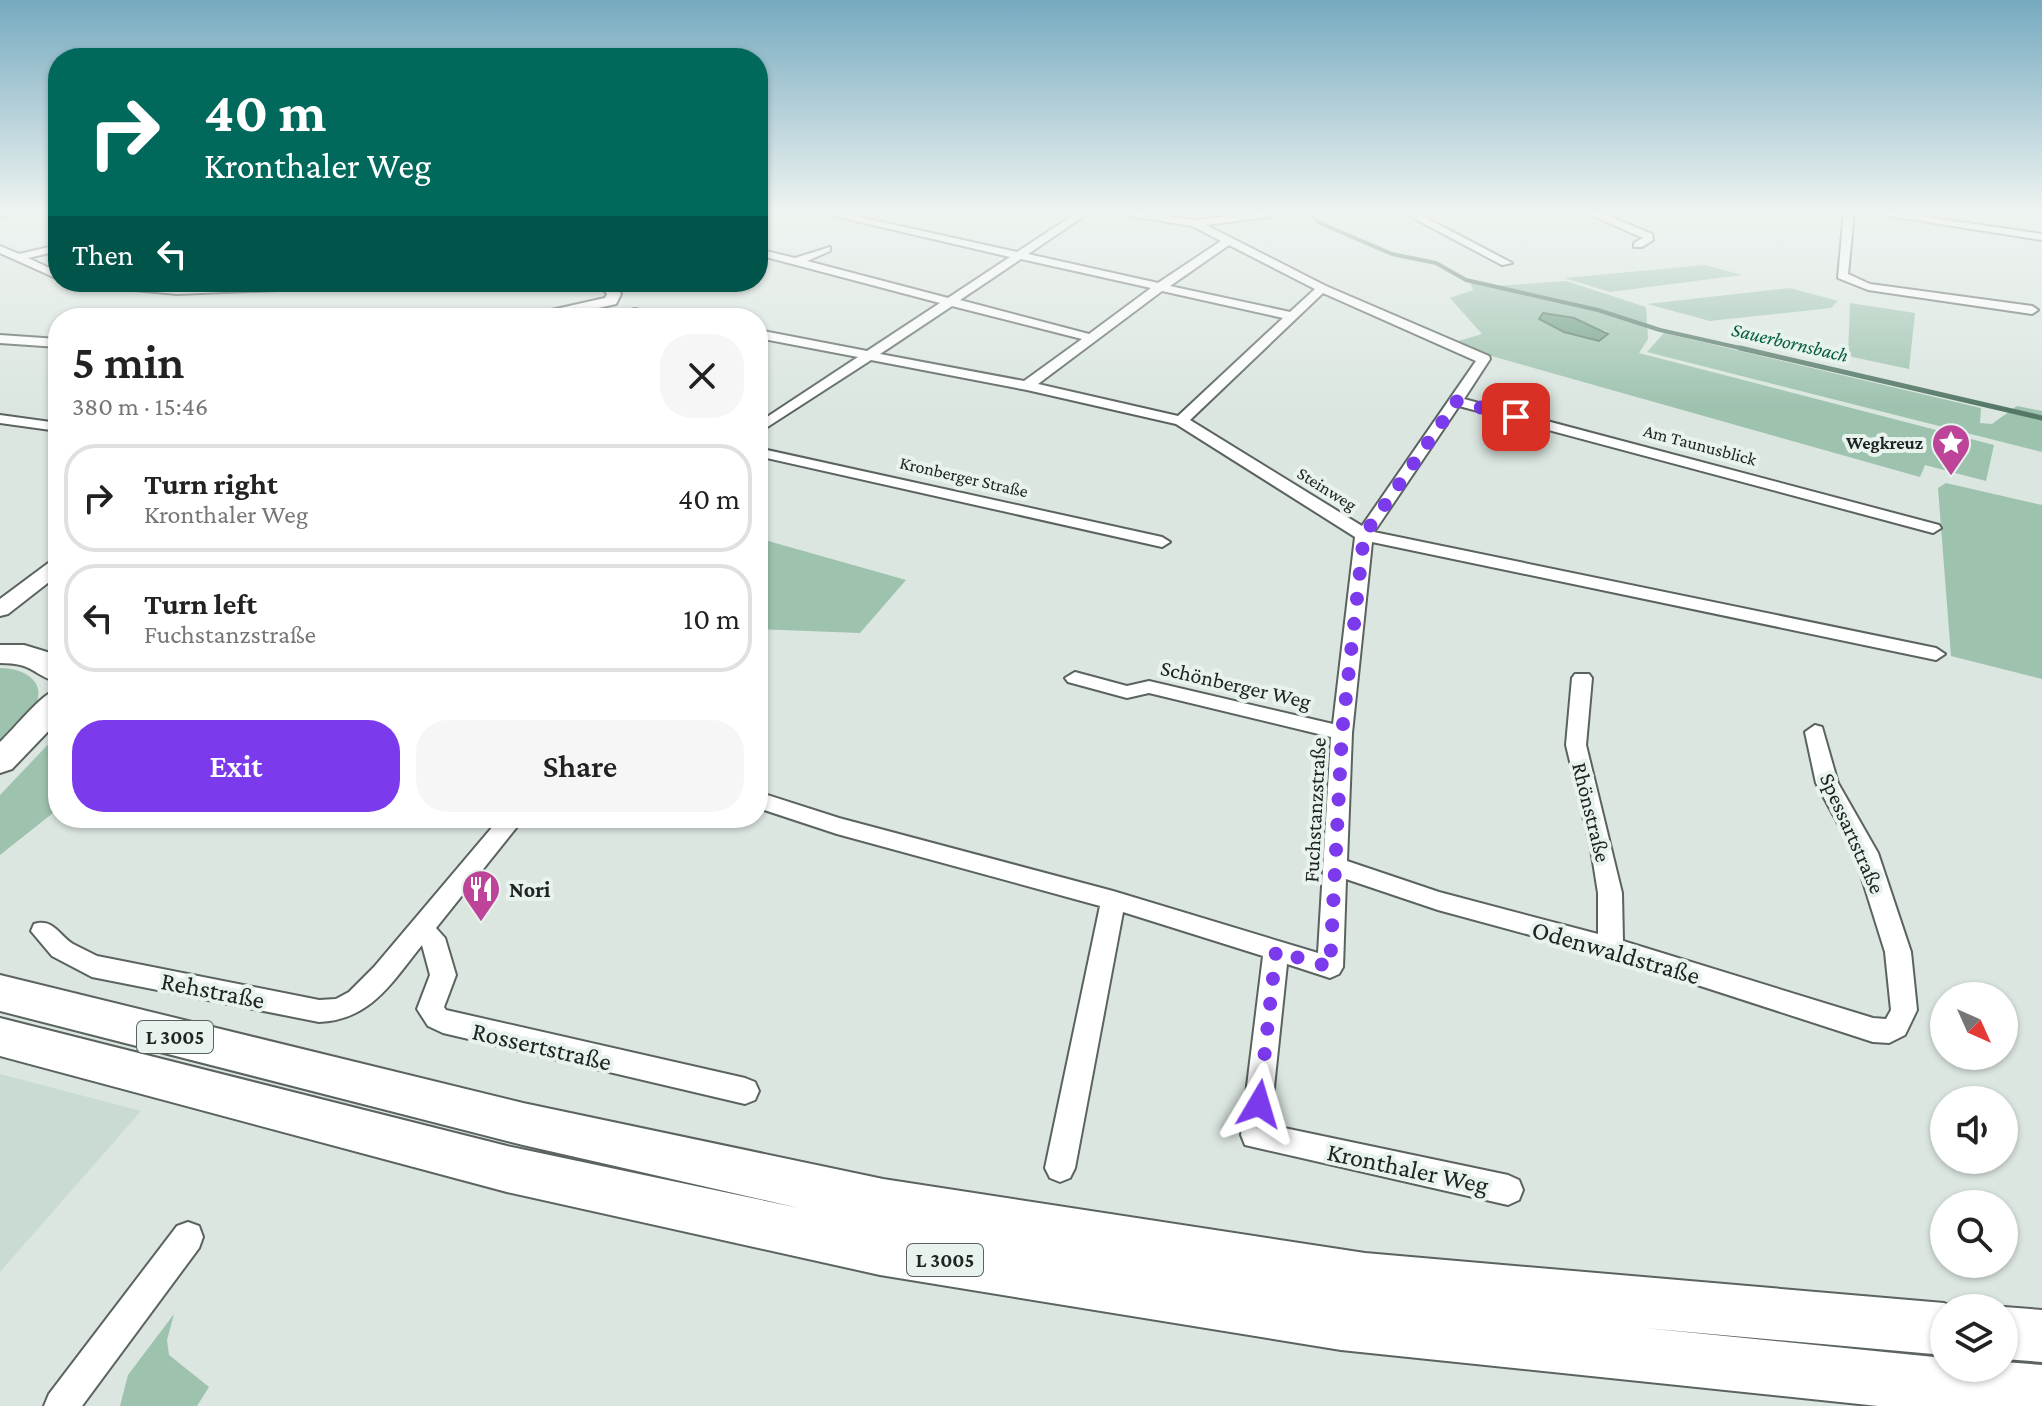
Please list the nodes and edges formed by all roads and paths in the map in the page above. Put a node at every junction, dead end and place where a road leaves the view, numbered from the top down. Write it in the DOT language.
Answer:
graph roads {
  1 [pos="850,278"];
  2 [pos="983,278"];
  3 [pos="1113,278"];
  4 [pos="1174,278"];
  5 [pos="1302,278"];
  6 [pos="1844,278"];
  7 [pos="1159,288"];
  8 [pos="1322,288"];
  9 [pos="612,292"];
  10 [pos="611,301"];
  11 [pos="946,302"];
  12 [pos="579,308"];
  13 [pos="624,308"];
  14 [pos="2032,310"];
  15 [pos="1291,316"];
  16 [pos="768,336"];
  17 [pos="1091,338"];
  18 [pos="0,339"];
  19 [pos="48,342"];
  20 [pos="868,355"];
  21 [pos="1027,386"];
  22 [pos="1457,401"];
  23 [pos="0,419"];
  24 [pos="1181,421"];
  25 [pos="768,422"];
  26 [pos="48,426"];
  27 [pos="768,454"];
  28 [pos="1933,528"];
  29 [pos="1364,535"];
  30 [pos="1162,542"];
  31 [pos="48,573"];
  32 [pos="0,609"];
  33 [pos="0,632"];
  34 [pos="48,639"];
  35 [pos="0,654"];
  36 [pos="1936,654"];
  37 [pos="48,663"];
  38 [pos="1075,678"];
  39 [pos="1582,678"];
  40 [pos="48,712"];
  41 [pos="1815,732"];
  42 [pos="1342,733"];
  43 [pos="48,735"];
  44 [pos="0,761"];
  45 [pos="0,779"];
  46 [pos="768,803"];
  47 [pos="505,828"];
  48 [pos="1335,866"];
  49 [pos="1113,900"];
  50 [pos="43,931"];
  51 [pos="422,932"];
  52 [pos="1611,947"];
  53 [pos="1276,951"];
  54 [pos="0,993"];
  55 [pos="1896,1027"];
  56 [pos="0,1037"];
  57 [pos="745,1091"];
  58 [pos="1060,1168"];
  59 [pos="1508,1190"];
  60 [pos="188,1237"];
  61 [pos="1930,1328"];
  62 [pos="2018,1334"];
  63 [pos="2042,1336"];
  64 [pos="2042,1392"];
  65 [pos="61,1406"];
  1 -- 11 [label="street"];
  2 -- 11 [label="street"];
  3 -- 7 [label="street"];
  4 -- 7 [label="street"];
  5 -- 8 [label="street"];
  6 -- 14 [label="street"];
  7 -- 15 [label="street"];
  7 -- 17 [label="street"];
  8 -- 15 [label="street"];
  8 -- 22 [label="street, Fuchstanzstraße"];
  9 -- 10 [label="street"];
  10 -- 12 [label="street"];
  10 -- 13 [label="street"];
  11 -- 17 [label="street"];
  11 -- 20 [label="street"];
  15 -- 24 [label="street"];
  16 -- 20 [label="street, Steinweg"];
  17 -- 21 [label="street"];
  18 -- 19 [label="street"];
  20 -- 21 [label="street, Steinweg"];
  20 -- 25 [label="street"];
  21 -- 24 [label="street, Steinweg"];
  22 -- 28 [label="street, Am Taunusblick"];
  22 -- 29 [label="street, Fuchstanzstraße"];
  23 -- 26 [label="street"];
  24 -- 29 [label="street, Steinweg"];
  27 -- 30 [label="street, Kronberger Straße"];
  29 -- 36 [label="street, Steinweg"];
  29 -- 42 [label="street, Fuchstanzstraße"];
  31 -- 32 [label="street"];
  33 -- 34 [label="highway"];
  35 -- 37 [label="highway"];
  38 -- 42 [label="street, Schönberger Weg"];
  39 -- 52 [label="street, Rhönstraße"];
  40 -- 44 [label="highway"];
  41 -- 55 [label="street, Spessartstraße"];
  42 -- 48 [label="street, Fuchstanzstraße"];
  43 -- 45 [label="highway"];
  46 -- 49 [label="street"];
  47 -- 51 [label="street, Rehstraße"];
  48 -- 52 [label="street, Odenwaldstraße"];
  48 -- 53 [label="street, Fuchstanzstraße"];
  49 -- 53 [label="street"];
  49 -- 58 [label="street"];
  50 -- 51 [label="street, Rehstraße"];
  51 -- 57 [label="street, Rossertstraße"];
  52 -- 55 [label="street, Odenwaldstraße"];
  53 -- 59 [label="street, Kronthaler Weg"];
  54 -- 61 [label="highway, L 3005"];
  56 -- 64 [label="highway, L 3005"];
  60 -- 65 [label="street"];
  62 -- 63 [label="highway"];
}
